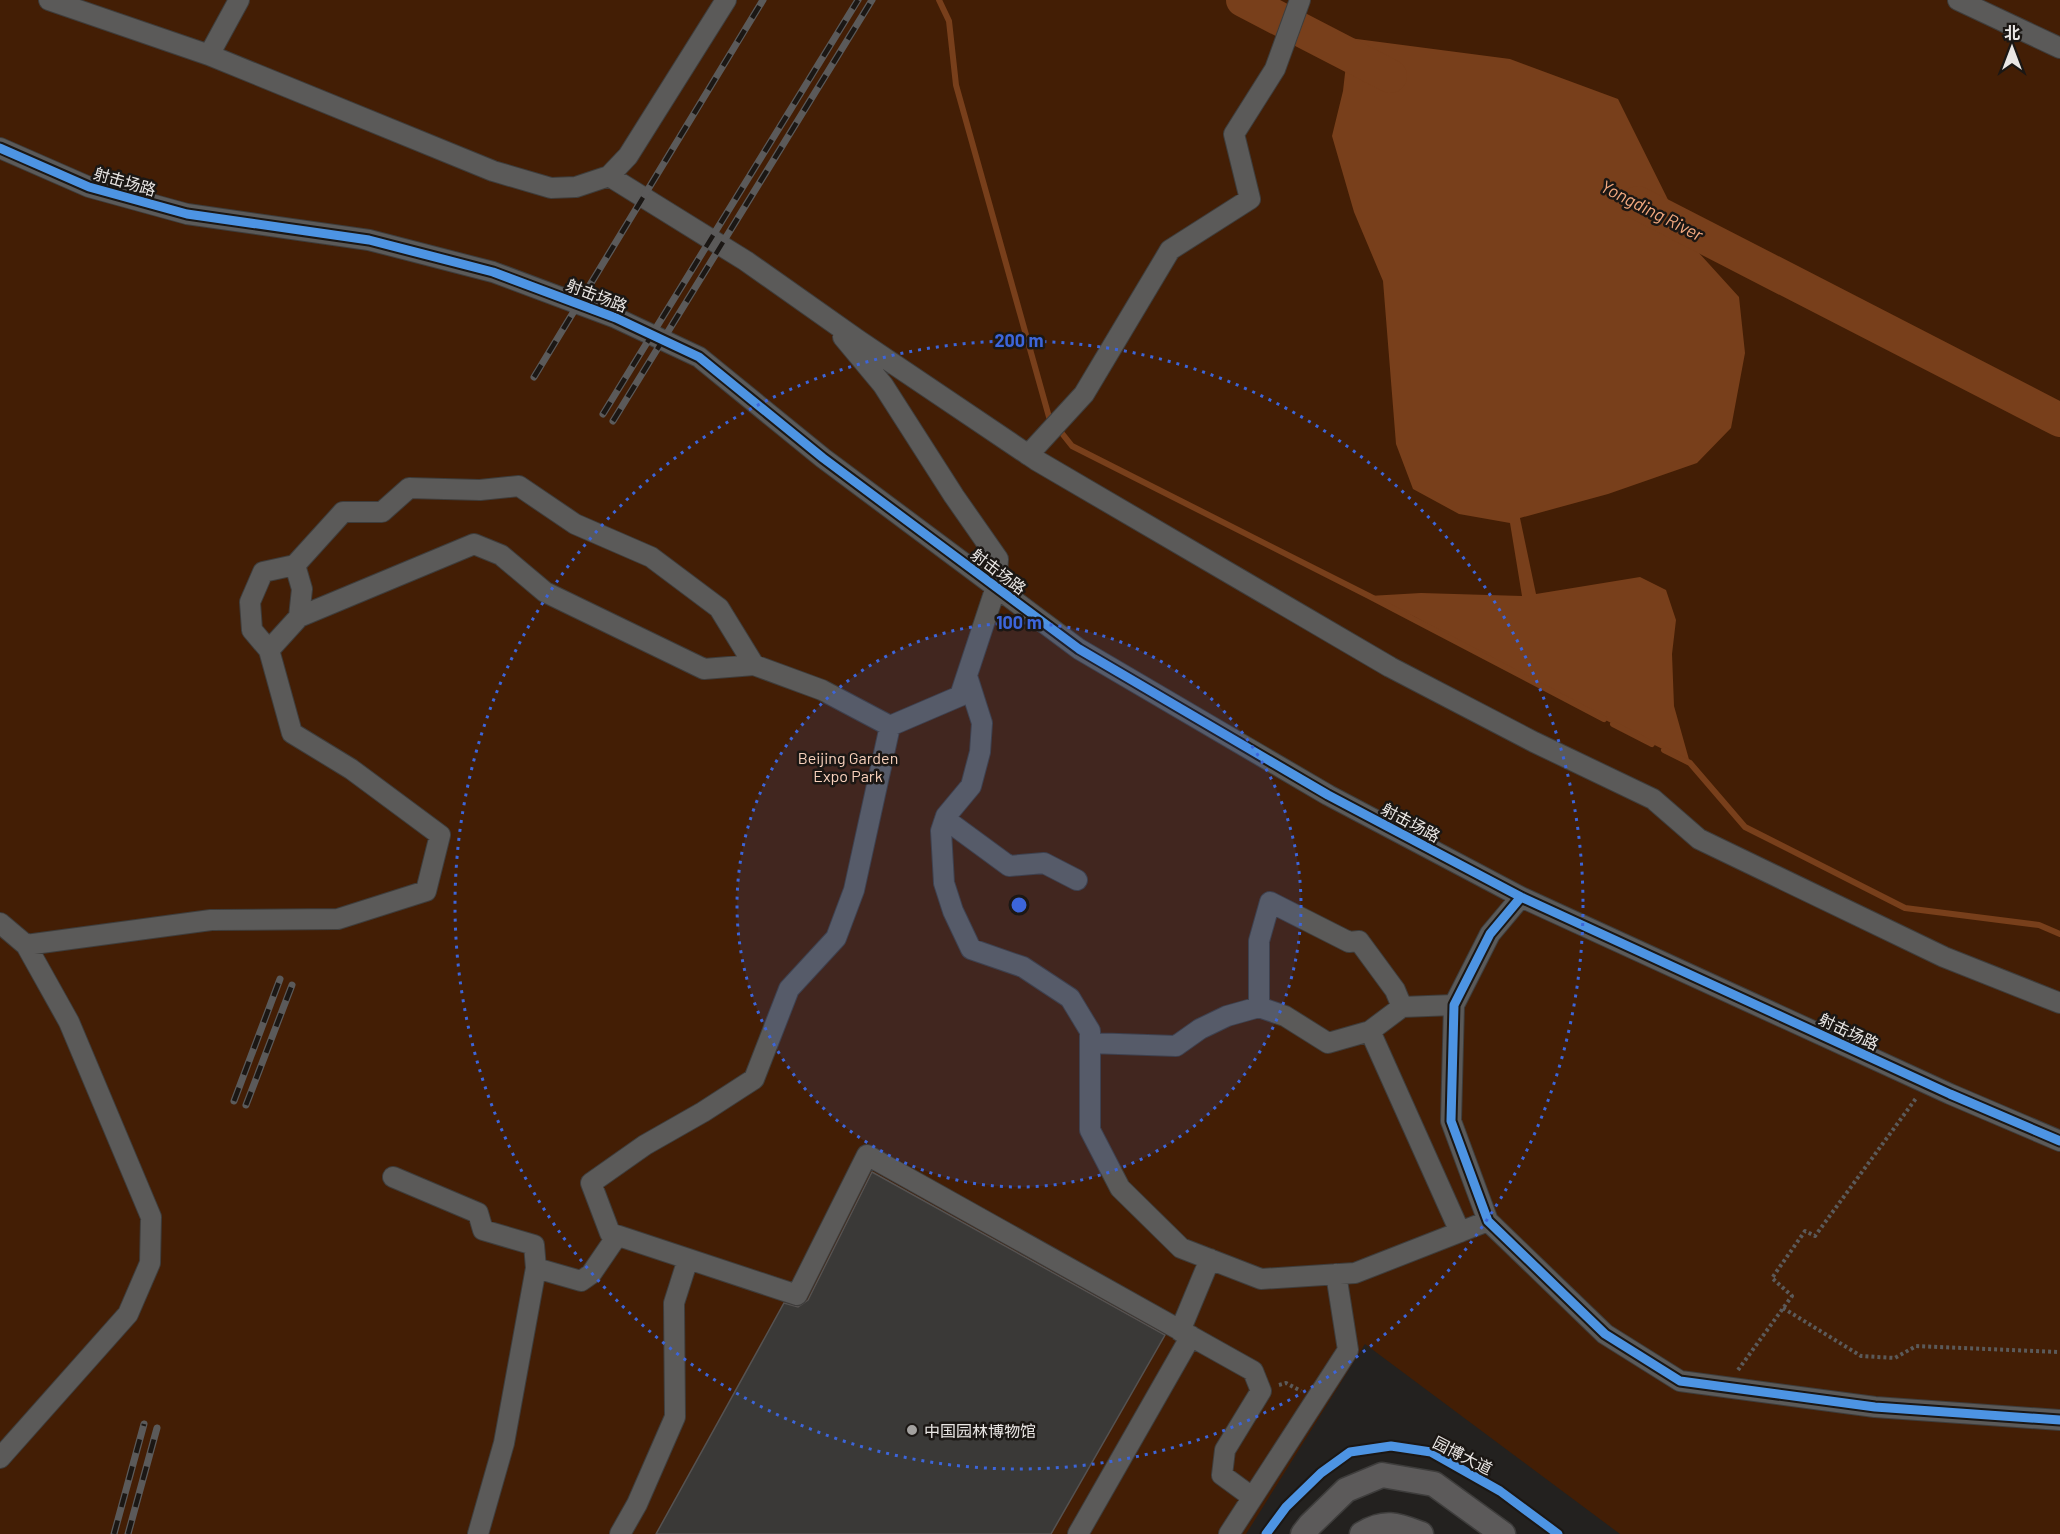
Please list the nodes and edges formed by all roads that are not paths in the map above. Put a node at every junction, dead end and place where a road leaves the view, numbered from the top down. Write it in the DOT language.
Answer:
graph roads {
  1 [pos="49,0"];
  2 [pos="239,0"];
  3 [pos="726,0"];
  4 [pos="1300,0"];
  5 [pos="1958,0"];
  6 [pos="2060,48"];
  7 [pos="209,55"];
  8 [pos="0,148"];
  9 [pos="609,176"];
  10 [pos="829,321"];
  11 [pos="1028,455"];
  12 [pos="295,565"];
  13 [pos="996,587"];
  14 [pos="299,617"];
  15 [pos="269,650"];
  16 [pos="754,665"];
  17 [pos="967,676"];
  18 [pos="890,726"];
  19 [pos="945,819"];
  20 [pos="1077,880"];
  21 [pos="1521,897"];
  22 [pos="0,924"];
  23 [pos="26,945"];
  24 [pos="2060,1003"];
  25 [pos="1454,1005"];
  26 [pos="1259,1007"];
  27 [pos="1402,1007"];
  28 [pos="1370,1031"];
  29 [pos="1090,1043"];
  30 [pos="2060,1141"];
  31 [pos="393,1177"];
  32 [pos="1488,1221"];
  33 [pos="1460,1232"];
  34 [pos="617,1236"];
  35 [pos="688,1259"];
  36 [pos="1210,1259"];
  37 [pos="536,1268"];
  38 [pos="1336,1275"];
  39 [pos="1185,1334"];
  40 [pos="2060,1420"];
  41 [pos="0,1458"];
  42 [pos="1252,1497"];
  43 [pos="478,1534"];
  44 [pos="620,1534"];
  45 [pos="1078,1534"];
  46 [pos="1229,1534"];
  47 [pos="1303,1534"];
  48 [pos="1362,1534"];
  49 [pos="1421,1534"];
  50 [pos="1503,1534"];
  1 -- 7 [label="street"];
  2 -- 7 [label="street"];
  3 -- 9 [label="street"];
  4 -- 11 [label="street"];
  5 -- 6 [label="street"];
  7 -- 9 [label="street"];
  8 -- 13 [label="street, 射击场路"];
  9 -- 10 [label="street"];
  10 -- 11 [label="street"];
  10 -- 13 [label="street"];
  11 -- 24 [label="street"];
  12 -- 14 [label="street"];
  12 -- 15 [label="street"];
  12 -- 16 [label="street"];
  13 -- 17 [label="street"];
  13 -- 21 [label="street, 射击场路"];
  14 -- 15 [label="street"];
  14 -- 16 [label="street"];
  15 -- 23 [label="street"];
  16 -- 18 [label="street"];
  17 -- 18 [label="street"];
  17 -- 19 [label="street"];
  18 -- 34 [label="street"];
  19 -- 20 [label="street"];
  19 -- 29 [label="street"];
  21 -- 25 [label="street"];
  21 -- 30 [label="street, 射击场路"];
  22 -- 23 [label="street"];
  23 -- 41 [label="street"];
  25 -- 27 [label="street"];
  25 -- 32 [label="street"];
  26 -- 27 [label="street"];
  26 -- 28 [label="street"];
  26 -- 29 [label="street"];
  27 -- 28 [label="street"];
  28 -- 33 [label="street"];
  29 -- 36 [label="street"];
  31 -- 37 [label="street"];
  32 -- 33 [label="street"];
  32 -- 40 [label="street"];
  33 -- 38 [label="street"];
  34 -- 35 [label="street"];
  34 -- 37 [label="street"];
  35 -- 39 [label="street"];
  35 -- 44 [label="street"];
  36 -- 38 [label="street"];
  36 -- 39 [label="street"];
  37 -- 43 [label="street"];
  38 -- 42 [label="street"];
  39 -- 42 [label="street"];
  39 -- 45 [label="street"];
  42 -- 46 [label="street"];
  47 -- 50 [label="main road"];
  48 -- 49 [label="main road"];
}
